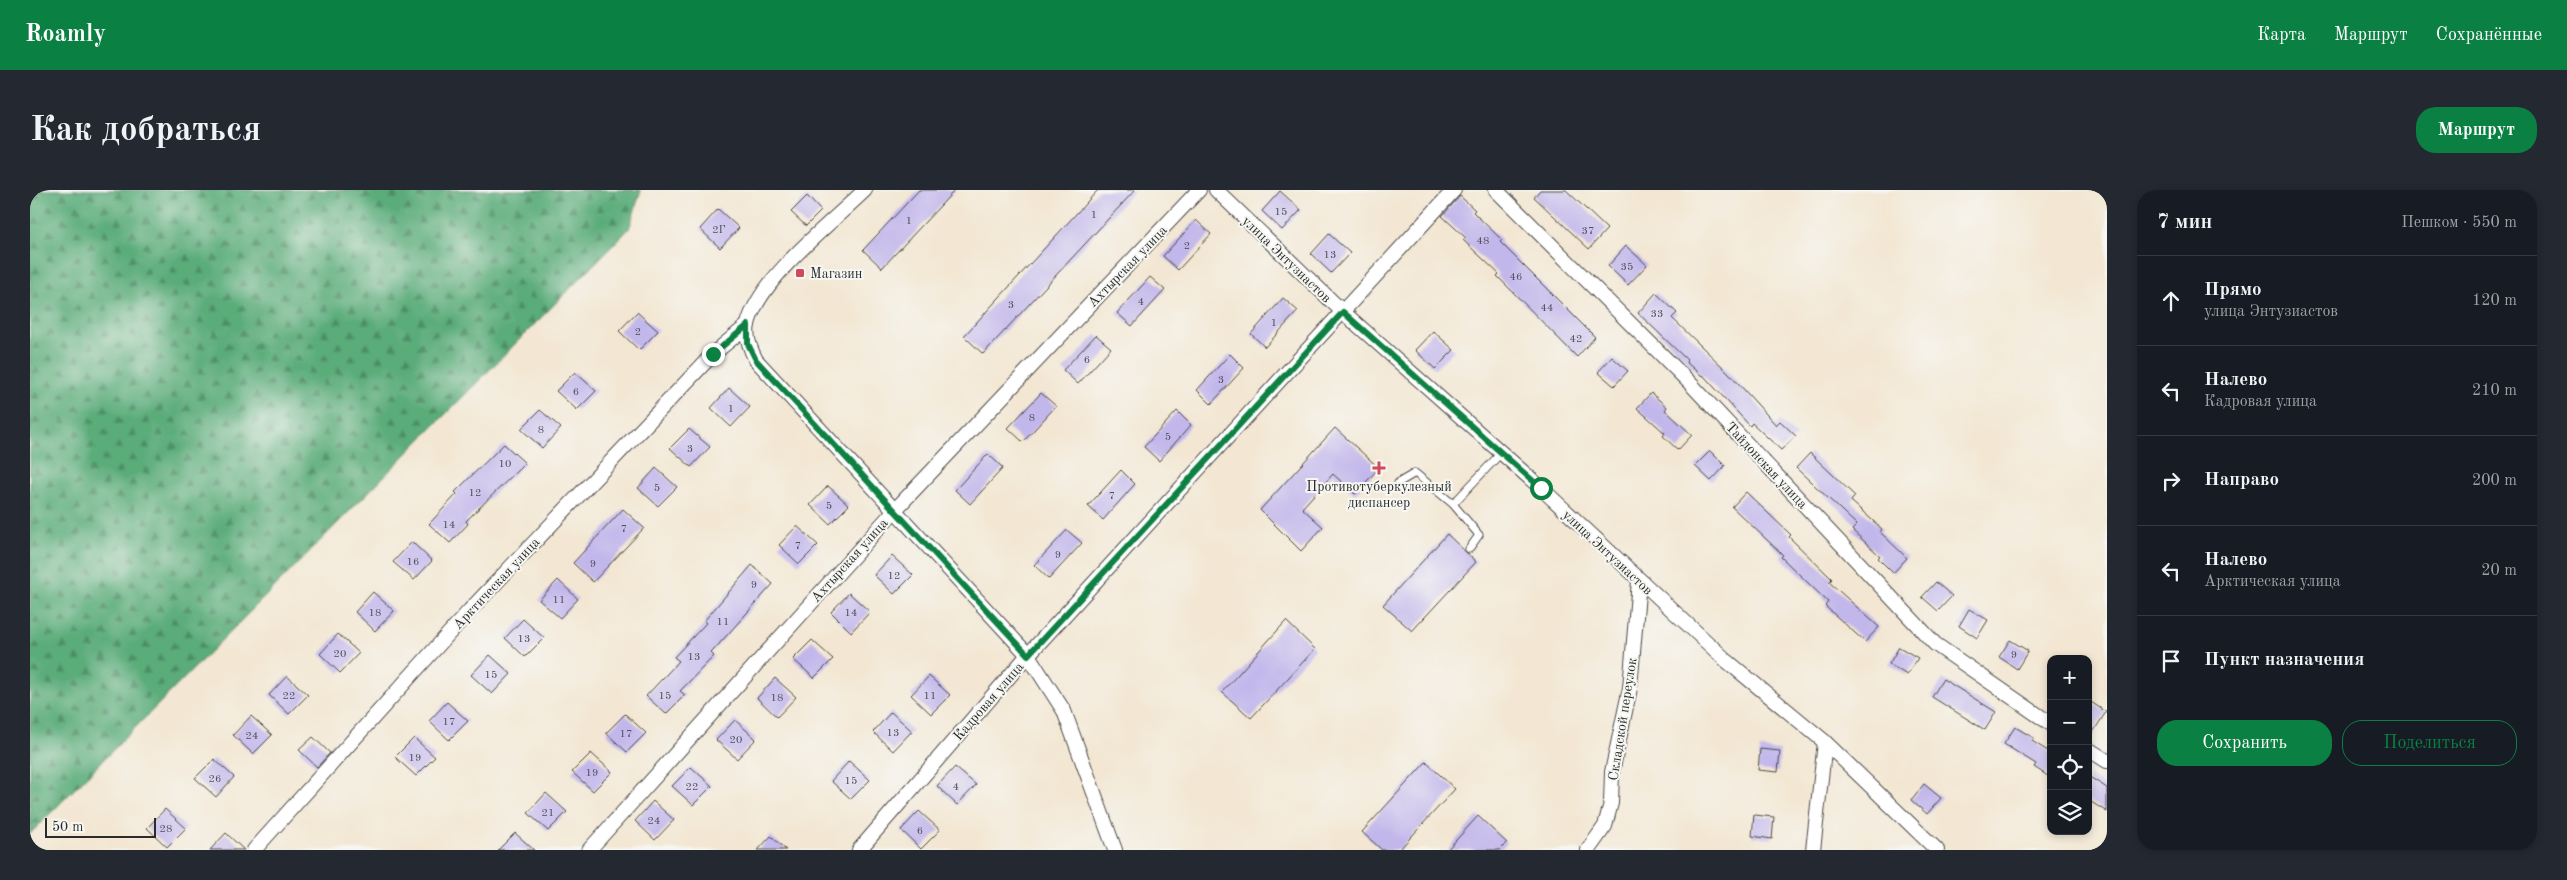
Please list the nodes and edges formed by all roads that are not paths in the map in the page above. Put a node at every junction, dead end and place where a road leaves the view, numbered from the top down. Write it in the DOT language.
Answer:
graph roads {
  1 [pos="865,190"];
  2 [pos="1199,190"];
  3 [pos="1216,190"];
  4 [pos="1454,190"];
  5 [pos="1496,190"];
  6 [pos="1343,312"];
  7 [pos="748,325"];
  8 [pos="1501,453"];
  9 [pos="1398,483"];
  10 [pos="1453,504"];
  11 [pos="894,511"];
  12 [pos="1469,549"];
  13 [pos="1639,582"];
  14 [pos="1028,655"];
  15 [pos="2047,721"];
  16 [pos="1825,742"];
  17 [pos="2092,752"];
  18 [pos="2107,761"];
  19 [pos="254,850"];
  20 [pos="589,850"];
  21 [pos="858,850"];
  22 [pos="1115,850"];
  23 [pos="1588,850"];
  24 [pos="1813,850"];
  25 [pos="1937,850"];
  1 -- 7 [label="street"];
  2 -- 11 [label="street, Ахтырская улица"];
  3 -- 6 [label="street, улица Энтузиастов"];
  4 -- 6 [label="street, Кадровая улица"];
  5 -- 15 [label="street, Тайдонская улица"];
  6 -- 8 [label="street, улица Энтузиастов"];
  6 -- 14 [label="street, Кадровая улица"];
  7 -- 11 [label="street"];
  7 -- 19 [label="street, Арктическая улица"];
  8 -- 10 [label="lane"];
  8 -- 13 [label="street, улица Энтузиастов"];
  9 -- 10 [label="lane"];
  10 -- 12 [label="lane"];
  11 -- 14 [label="street"];
  11 -- 20 [label="street, Ахтырская улица"];
  13 -- 16 [label="street, улица Энтузиастов"];
  13 -- 23 [label="street, Складской переулок"];
  14 -- 21 [label="street, Кадровая улица"];
  14 -- 22 [label="street"];
  16 -- 24 [label="street"];
  16 -- 25 [label="street, улица Энтузиастов"];
  17 -- 18 [label="street"];
}
